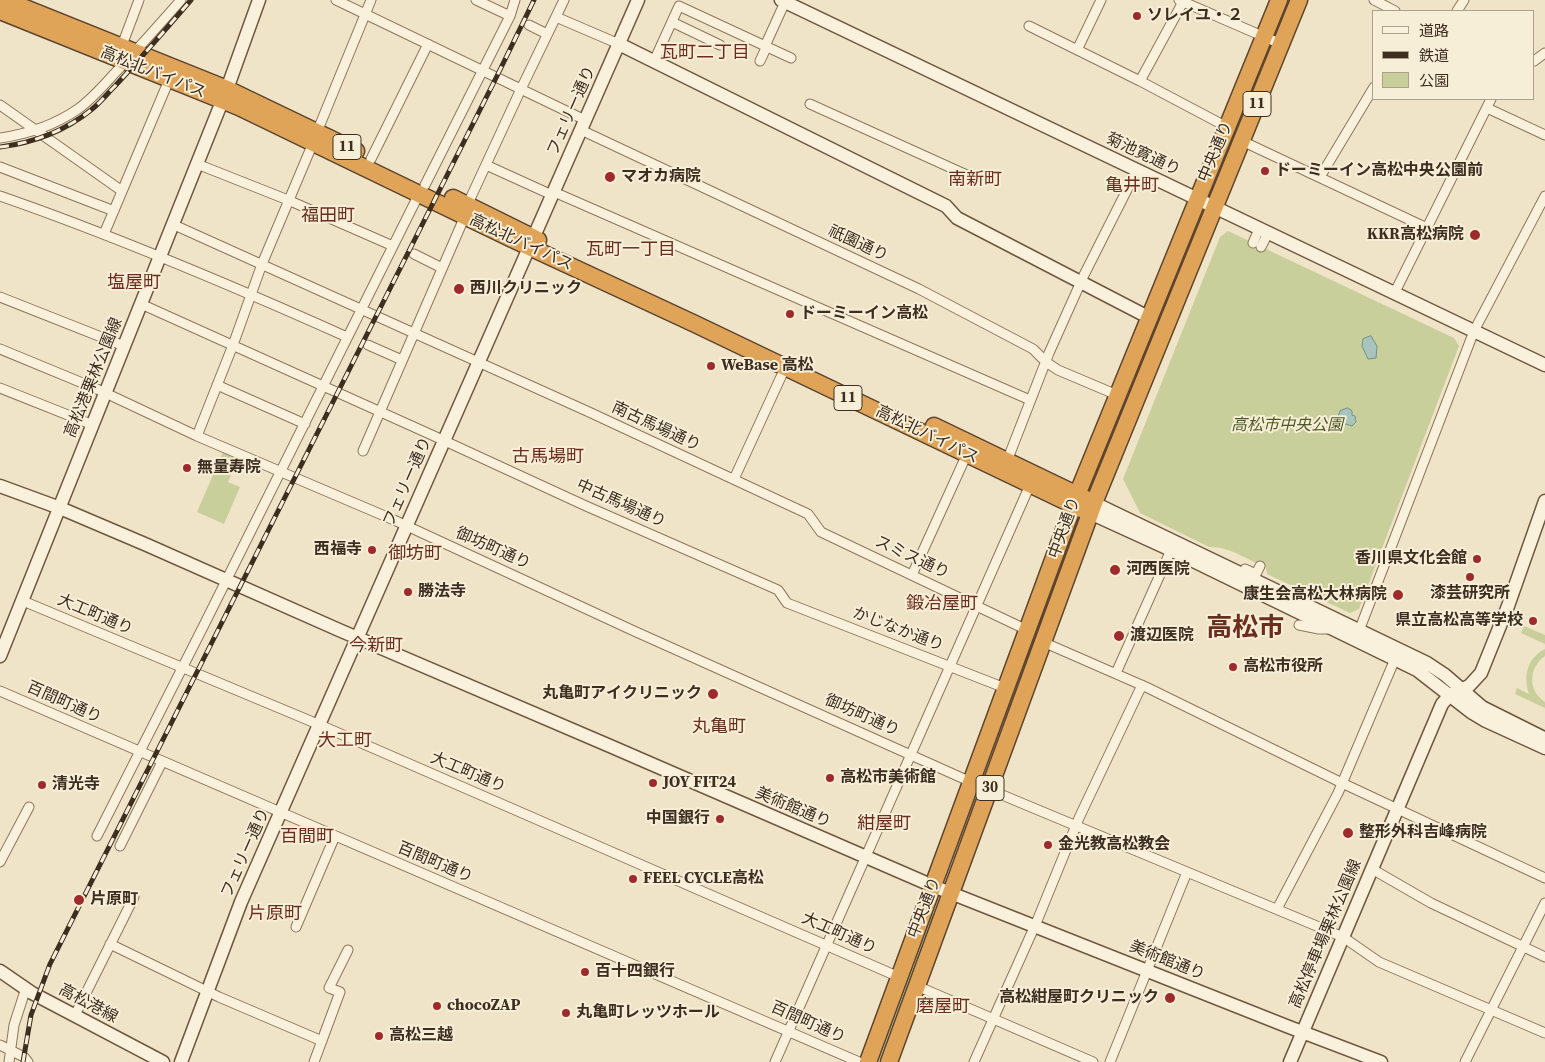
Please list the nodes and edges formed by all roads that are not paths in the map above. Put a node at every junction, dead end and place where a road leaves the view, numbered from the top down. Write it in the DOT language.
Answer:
graph roads {
  1 [pos="5,0"];
  2 [pos="139,0"];
  3 [pos="181,0"];
  4 [pos="259,0"];
  5 [pos="336,0"];
  6 [pos="371,0"];
  7 [pos="476,0"];
  8 [pos="515,0"];
  9 [pos="564,0"];
  10 [pos="638,0"];
  11 [pos="1101,0"];
  12 [pos="1278,0"];
  13 [pos="1299,0"];
  14 [pos="1374,0"];
  15 [pos="783,1"];
  16 [pos="1182,1"];
  17 [pos="1392,10"];
  18 [pos="0,11"];
  19 [pos="365,15"];
  20 [pos="510,16"];
  21 [pos="556,17"];
  22 [pos="672,22"];
  23 [pos="529,25"];
  24 [pos="1029,26"];
  25 [pos="547,34"];
  26 [pos="1263,37"];
  27 [pos="428,44"];
  28 [pos="619,44"];
  29 [pos="720,44"];
  30 [pos="1281,44"];
  31 [pos="765,46"];
  32 [pos="1077,50"];
  33 [pos="127,54"];
  34 [pos="791,58"];
  35 [pos="654,61"];
  36 [pos="760,61"];
  37 [pos="483,71"];
  38 [pos="169,80"];
  39 [pos="1140,82"];
  40 [pos="521,88"];
  41 [pos="1372,90"];
  42 [pos="224,95"];
  43 [pos="1491,100"];
  44 [pos="810,104"];
  45 [pos="0,105"];
  46 [pos="1486,108"];
  47 [pos="583,125"];
  48 [pos="1227,127"];
  49 [pos="35,130"];
  50 [pos="1545,135"];
  51 [pos="0,138"];
  52 [pos="315,138"];
  53 [pos="1242,141"];
  54 [pos="372,159"];
  55 [pos="197,164"];
  56 [pos="486,165"];
  57 [pos="0,167"];
  58 [pos="1137,170"];
  59 [pos="970,176"];
  60 [pos="1320,177"];
  61 [pos="422,189"];
  62 [pos="122,191"];
  63 [pos="553,193"];
  64 [pos="0,196"];
  65 [pos="1545,196"];
  66 [pos="1197,199"];
  67 [pos="288,200"];
  68 [pos="1215,207"];
  69 [pos="114,211"];
  70 [pos="466,211"];
  71 [pos="172,224"];
  72 [pos="1427,228"];
  73 [pos="1264,231"];
  74 [pos="104,234"];
  75 [pos="532,242"];
  76 [pos="1257,245"];
  77 [pos="393,246"];
  78 [pos="414,254"];
  79 [pos="160,256"];
  80 [pos="262,264"];
  81 [pos="442,268"];
  82 [pos="1081,282"];
  83 [pos="251,294"];
  84 [pos="1394,294"];
  85 [pos="0,297"];
  86 [pos="141,304"];
  87 [pos="361,309"];
  88 [pos="1148,317"];
  89 [pos="1474,331"];
  90 [pos="414,333"];
  91 [pos="347,337"];
  92 [pos="233,345"];
  93 [pos="368,345"];
  94 [pos="124,346"];
  95 [pos="0,349"];
  96 [pos="402,360"];
  97 [pos="479,362"];
  98 [pos="1046,362"];
  99 [pos="1545,365"];
  100 [pos="785,368"];
  101 [pos="217,386"];
  102 [pos="323,386"];
  103 [pos="0,388"];
  104 [pos="105,393"];
  105 [pos="1117,395"];
  106 [pos="1030,400"];
  107 [pos="380,411"];
  108 [pos="305,424"];
  109 [pos="93,425"];
  110 [pos="196,436"];
  111 [pos="444,441"];
  112 [pos="363,451"];
  113 [pos="967,454"];
  114 [pos="1007,461"];
  115 [pos="282,471"];
  116 [pos="734,479"];
  117 [pos="1030,485"];
  118 [pos="0,486"];
  119 [pos="1075,500"];
  120 [pos="1545,502"];
  121 [pos="60,508"];
  122 [pos="1092,508"];
  123 [pos="814,524"];
  124 [pos="406,526"];
  125 [pos="1171,550"];
  126 [pos="1222,564"];
  127 [pos="1260,566"];
  128 [pos="912,575"];
  129 [pos="227,580"];
  130 [pos="783,597"];
  131 [pos="23,601"];
  132 [pos="978,606"];
  133 [pos="1299,625"];
  134 [pos="1333,629"];
  135 [pos="1027,630"];
  136 [pos="1359,631"];
  137 [pos="358,638"];
  138 [pos="1044,642"];
  139 [pos="0,656"];
  140 [pos="1395,659"];
  141 [pos="950,666"];
  142 [pos="183,668"];
  143 [pos="1116,673"];
  144 [pos="1142,685"];
  145 [pos="1005,688"];
  146 [pos="0,692"];
  147 [pos="1455,693"];
  148 [pos="320,726"];
  149 [pos="1545,739"];
  150 [pos="1545,748"];
  151 [pos="140,753"];
  152 [pos="911,755"];
  153 [pos="162,762"];
  154 [pos="971,782"];
  155 [pos="1342,783"];
  156 [pos="990,790"];
  157 [pos="29,807"];
  158 [pos="1397,808"];
  159 [pos="281,813"];
  160 [pos="1076,824"];
  161 [pos="97,836"];
  162 [pos="335,836"];
  163 [pos="120,846"];
  164 [pos="865,856"];
  165 [pos="0,862"];
  166 [pos="1372,869"];
  167 [pos="1188,872"];
  168 [pos="1545,878"];
  169 [pos="933,886"];
  170 [pos="951,893"];
  171 [pos="134,897"];
  172 [pos="1545,903"];
  173 [pos="1277,909"];
  174 [pos="1034,926"];
  175 [pos="296,927"];
  176 [pos="1343,937"];
  177 [pos="110,944"];
  178 [pos="826,945"];
  179 [pos="1523,946"];
  180 [pos="348,950"];
  181 [pos="1545,957"];
  182 [pos="1148,971"];
  183 [pos="0,972"];
  184 [pos="899,977"];
  185 [pos="917,986"];
  186 [pos="26,988"];
  187 [pos="208,991"];
  188 [pos="1492,1010"];
  189 [pos="75,1015"];
  190 [pos="994,1018"];
  191 [pos="789,1031"];
  192 [pos="1302,1032"];
  193 [pos="1545,1033"];
  194 [pos="322,1041"];
  195 [pos="0,1045"];
  196 [pos="10,1050"];
  197 [pos="9,1062"];
  198 [pos="28,1062"];
  199 [pos="162,1062"];
  200 [pos="181,1062"];
  201 [pos="314,1062"];
  202 [pos="775,1062"];
  203 [pos="859,1062"];
  204 [pos="868,1062"];
  205 [pos="889,1062"];
  206 [pos="974,1062"];
  207 [pos="1094,1062"];
  208 [pos="1110,1062"];
  209 [pos="1290,1062"];
  210 [pos="1381,1062"];
  211 [pos="1465,1062"];
  1 -- 33 [label="highway, 高松北バイパス / 11"];
  2 -- 33 [label="street"];
  3 -- 33 [label="street"];
  4 -- 42 [label="street, 高松港栗林公園線"];
  5 -- 19 [label="street, 祇園通り"];
  6 -- 19 [label="street"];
  7 -- 20 [label="street"];
  8 -- 20 [label="street"];
  9 -- 21 [label="street"];
  10 -- 28 [label="street, フェリー通り"];
  11 -- 32 [label="street"];
  12 -- 26 [label="highway, 中央通り / 11"];
  13 -- 30 [label="highway, 中央通り / 11"];
  14 -- 17 [label="street"];
  15 -- 31 [label="street"];
  15 -- 58 [label="street, 菊池寛通り"];
  16 -- 26 [label="street"];
  16 -- 39 [label="street"];
  18 -- 33 [label="highway, 高松北バイパス / 11"];
  19 -- 27 [label="street, 祇園通り"];
  19 -- 52 [label="street"];
  20 -- 37 [label="street"];
  21 -- 25 [label="street"];
  21 -- 28 [label="street"];
  22 -- 29 [label="street"];
  22 -- 31 [label="street"];
  22 -- 35 [label="street"];
  23 -- 25 [label="street"];
  24 -- 32 [label="street"];
  25 -- 40 [label="street"];
  26 -- 30 [label="street"];
  26 -- 48 [label="highway, 中央通り / 11"];
  27 -- 37 [label="street, 祇園通り"];
  27 -- 54 [label="street"];
  28 -- 35 [label="street"];
  28 -- 47 [label="street, フェリー通り"];
  30 -- 53 [label="highway, 中央通り / 11"];
  31 -- 34 [label="street"];
  31 -- 36 [label="street"];
  32 -- 39 [label="street"];
  33 -- 38 [label="highway, 高松北バイパス / 11"];
  33 -- 42 [label="highway, 高松北バイパス / 11"];
  33 -- 49 [label="street"];
  35 -- 82 [label="street"];
  37 -- 40 [label="street, 祇園通り"];
  37 -- 61 [label="street"];
  38 -- 42 [label="highway, 高松北バイパス / 11"];
  38 -- 62 [label="street"];
  39 -- 48 [label="street"];
  40 -- 47 [label="street, 祇園通り"];
  40 -- 56 [label="street"];
  41 -- 60 [label="street"];
  42 -- 52 [label="highway, 高松北バイパス / 11"];
  42 -- 55 [label="street, 高松港栗林公園線"];
  43 -- 46 [label="street"];
  44 -- 59 [label="street"];
  45 -- 49 [label="street"];
  46 -- 50 [label="street"];
  46 -- 72 [label="street"];
  47 -- 63 [label="street, フェリー通り"];
  47 -- 98 [label="street, 祇園通り"];
  48 -- 66 [label="highway, 中央通り / 11"];
  49 -- 51 [label="street"];
  49 -- 62 [label="street"];
  52 -- 54 [label="highway, 高松北バイパス / 11"];
  52 -- 61 [label="highway, 高松北バイパス / 11"];
  52 -- 67 [label="street"];
  53 -- 60 [label="street"];
  53 -- 68 [label="highway, 中央通り / 11"];
  54 -- 61 [label="highway, 高松北バイパス / 11"];
  55 -- 67 [label="street"];
  55 -- 71 [label="street, 高松港栗林公園線"];
  56 -- 63 [label="street"];
  56 -- 70 [label="street"];
  57 -- 69 [label="street"];
  58 -- 66 [label="street, 菊池寛通り"];
  58 -- 82 [label="street"];
  60 -- 72 [label="street"];
  61 -- 70 [label="highway, 高松北バイパス / 11"];
  61 -- 77 [label="street"];
  62 -- 69 [label="street"];
  63 -- 75 [label="street, フェリー通り"];
  63 -- 106 [label="street"];
  64 -- 74 [label="street"];
  65 -- 89 [label="street"];
  66 -- 68 [label="street, 菊池寛通り"];
  66 -- 88 [label="highway, 中央通り / 11"];
  67 -- 77 [label="street"];
  67 -- 80 [label="street"];
  68 -- 73 [label="street, 菊池寛通り"];
  68 -- 122 [label="highway, 中央通り / 11"];
  69 -- 74 [label="street"];
  70 -- 75 [label="highway, 高松北バイパス / 11"];
  70 -- 81 [label="street"];
  71 -- 79 [label="street, 高松港栗林公園線"];
  71 -- 80 [label="street, 南古馬場通り"];
  72 -- 84 [label="street"];
  73 -- 76 [label="street"];
  73 -- 84 [label="street, 菊池寛通り"];
  74 -- 79 [label="street"];
  75 -- 97 [label="street, フェリー通り"];
  75 -- 100 [label="highway, 高松北バイパス / 11"];
  75 -- 114 [label="highway, 高松北バイパス / 11"];
  77 -- 87 [label="street"];
  78 -- 81 [label="street"];
  79 -- 83 [label="street"];
  79 -- 86 [label="street, 高松港栗林公園線"];
  80 -- 83 [label="street"];
  80 -- 87 [label="street, 南古馬場通り"];
  81 -- 90 [label="street"];
  82 -- 88 [label="street"];
  82 -- 98 [label="street"];
  83 -- 91 [label="street"];
  83 -- 92 [label="street"];
  84 -- 89 [label="street, 菊池寛通り"];
  85 -- 94 [label="street"];
  86 -- 92 [label="street, 中古馬場通り"];
  86 -- 94 [label="street, 高松港栗林公園線"];
  87 -- 90 [label="street, 南古馬場通り"];
  87 -- 91 [label="street"];
  88 -- 105 [label="highway, 中央通り / 11"];
  89 -- 99 [label="street, 菊池寛通り"];
  89 -- 136 [label="street"];
  90 -- 96 [label="street"];
  90 -- 97 [label="street, 南古馬場通り"];
  91 -- 102 [label="street"];
  92 -- 101 [label="street"];
  92 -- 102 [label="street, 中古馬場通り"];
  93 -- 96 [label="street"];
  94 -- 104 [label="street, 高松港栗林公園線"];
  95 -- 104 [label="street, 御坊町通り"];
  96 -- 107 [label="street"];
  97 -- 111 [label="street, フェリー通り"];
  97 -- 116 [label="street, 南古馬場通り"];
  98 -- 105 [label="street, 祇園通り"];
  98 -- 106 [label="street"];
  100 -- 113 [label="highway, 高松北バイパス / 11"];
  100 -- 116 [label="street"];
  101 -- 108 [label="street"];
  101 -- 110 [label="street"];
  102 -- 107 [label="street, 中古馬場通り"];
  102 -- 108 [label="street"];
  103 -- 109 [label="street"];
  104 -- 109 [label="street, 高松港栗林公園線"];
  104 -- 110 [label="street, 御坊町通り"];
  105 -- 119 [label="highway, 中央通り / 11"];
  106 -- 114 [label="street"];
  107 -- 111 [label="street, 中古馬場通り"];
  107 -- 112 [label="street"];
  108 -- 115 [label="street"];
  109 -- 121 [label="street, 高松港栗林公園線"];
  110 -- 115 [label="street, 御坊町通り"];
  111 -- 124 [label="street, フェリー通り"];
  111 -- 130 [label="street, 中古馬場通り"];
  113 -- 117 [label="highway, 高松北バイパス / 11"];
  113 -- 128 [label="street"];
  114 -- 119 [label="highway, 高松北バイパス / 11"];
  115 -- 124 [label="street, 御坊町通り"];
  115 -- 129 [label="street"];
  116 -- 123 [label="street, 南古馬場通り"];
  117 -- 119 [label="highway, 高松北バイパス / 11"];
  117 -- 132 [label="street"];
  118 -- 121 [label="street, 美術館通り"];
  119 -- 122 [label="highway, 高松北バイパス / 11"];
  119 -- 135 [label="highway, 中央通り / 30"];
  120 -- 147 [label="street, 高松停車場栗林公園線"];
  121 -- 129 [label="street, 美術館通り"];
  121 -- 131 [label="street, 高松港栗林公園線"];
  122 -- 125 [label="street"];
  122 -- 126 [label="street"];
  122 -- 138 [label="highway, 中央通り / 30"];
  123 -- 128 [label="street, スミス通り"];
  124 -- 137 [label="street, フェリー通り"];
  124 -- 152 [label="street, 御坊町通り"];
  125 -- 134 [label="street"];
  125 -- 143 [label="street"];
  126 -- 127 [label="street"];
  126 -- 136 [label="street"];
  128 -- 132 [label="street, スミス通り"];
  129 -- 137 [label="street, 美術館通り"];
  129 -- 142 [label="street"];
  130 -- 141 [label="street, かじなか通り"];
  131 -- 139 [label="street, 高松港栗林公園線"];
  131 -- 142 [label="street, 大工町通り"];
  132 -- 135 [label="street, スミス通り"];
  132 -- 141 [label="street"];
  133 -- 134 [label="street"];
  134 -- 140 [label="street"];
  135 -- 145 [label="highway, 中央通り / 30"];
  136 -- 147 [label="street"];
  137 -- 148 [label="street, フェリー通り"];
  137 -- 164 [label="street, 美術館通り"];
  138 -- 143 [label="street"];
  138 -- 156 [label="highway, 中央通り / 30"];
  140 -- 147 [label="street"];
  140 -- 155 [label="street"];
  141 -- 145 [label="street, かじなか通り"];
  141 -- 152 [label="street"];
  142 -- 148 [label="street, 大工町通り"];
  142 -- 151 [label="street"];
  143 -- 144 [label="street"];
  144 -- 155 [label="street"];
  144 -- 160 [label="street"];
  145 -- 154 [label="highway, 中央通り / 30"];
  146 -- 151 [label="street, 百間町通り"];
  147 -- 149 [label="street"];
  147 -- 150 [label="street"];
  147 -- 158 [label="street, 高松停車場栗林公園線"];
  148 -- 159 [label="street, フェリー通り"];
  148 -- 178 [label="street, 大工町通り"];
  151 -- 153 [label="street, 百間町通り"];
  151 -- 161 [label="street"];
  152 -- 154 [label="street, 御坊町通り"];
  152 -- 164 [label="street"];
  153 -- 159 [label="street, 百間町通り"];
  153 -- 163 [label="street"];
  154 -- 156 [label="street, 御坊町通り"];
  154 -- 169 [label="highway, 中央通り / 30"];
  155 -- 158 [label="street"];
  155 -- 173 [label="street"];
  156 -- 160 [label="street, 御坊町通り"];
  156 -- 170 [label="highway, 中央通り / 30"];
  157 -- 165 [label="street"];
  158 -- 166 [label="street, 高松停車場栗林公園線"];
  158 -- 168 [label="street"];
  159 -- 162 [label="street, 百間町通り"];
  159 -- 187 [label="street, フェリー通り"];
  160 -- 167 [label="street, 御坊町通り"];
  160 -- 174 [label="street"];
  162 -- 175 [label="street"];
  162 -- 191 [label="street, 百間町通り"];
  164 -- 169 [label="street, 美術館通り"];
  164 -- 178 [label="street"];
  166 -- 176 [label="street, 高松停車場栗林公園線"];
  166 -- 179 [label="street"];
  167 -- 173 [label="street, 御坊町通り"];
  167 -- 182 [label="street"];
  169 -- 170 [label="street, 美術館通り"];
  169 -- 184 [label="highway, 中央通り / 30"];
  170 -- 174 [label="street, 美術館通り"];
  170 -- 185 [label="highway, 中央通り / 30"];
  171 -- 177 [label="street"];
  172 -- 179 [label="street"];
  173 -- 176 [label="street, 御坊町通り"];
  174 -- 182 [label="street, 美術館通り"];
  174 -- 190 [label="street"];
  176 -- 188 [label="street, 御坊町通り"];
  176 -- 192 [label="street, 高松停車場栗林公園線"];
  177 -- 187 [label="street"];
  177 -- 189 [label="street"];
  178 -- 184 [label="street, 大工町通り"];
  178 -- 191 [label="street"];
  179 -- 181 [label="street"];
  179 -- 188 [label="street"];
  180 -- 194 [label="street"];
  182 -- 192 [label="street, 美術館通り"];
  182 -- 208 [label="street"];
  183 -- 186 [label="street, 高松港線"];
  184 -- 204 [label="highway, 中央通り / 30"];
  185 -- 190 [label="street"];
  185 -- 205 [label="highway, 中央通り / 30"];
  186 -- 189 [label="street, 高松港線"];
  186 -- 196 [label="street"];
  187 -- 194 [label="street"];
  187 -- 200 [label="street, フェリー通り"];
  188 -- 193 [label="street, 御坊町通り"];
  188 -- 211 [label="street"];
  189 -- 199 [label="street, 高松港線"];
  190 -- 206 [label="street"];
  190 -- 207 [label="street"];
  191 -- 202 [label="street"];
  191 -- 203 [label="street, 百間町通り"];
  192 -- 209 [label="street, 高松停車場栗林公園線"];
  192 -- 210 [label="street, 美術館通り"];
  194 -- 201 [label="street"];
  195 -- 196 [label="street"];
  196 -- 197 [label="street"];
  196 -- 198 [label="street"];
}
